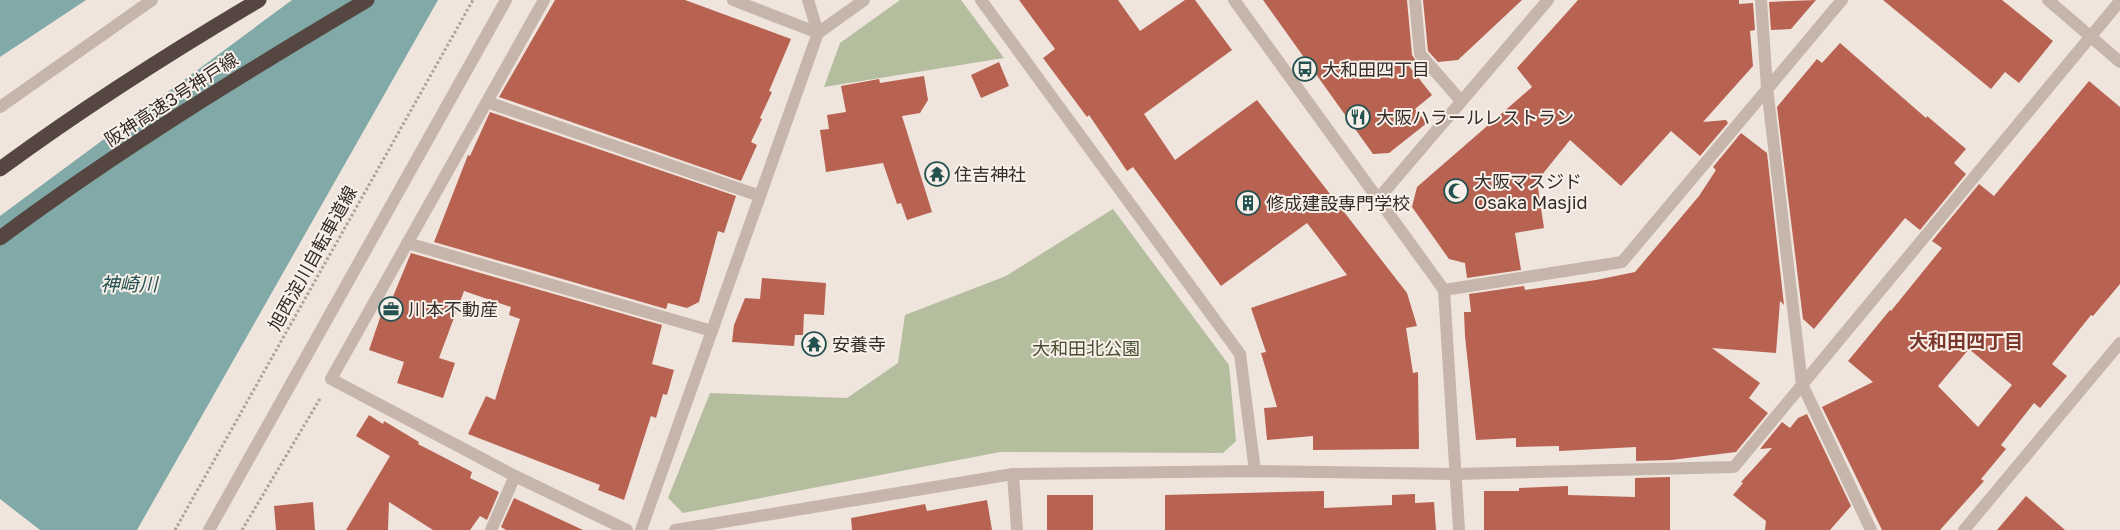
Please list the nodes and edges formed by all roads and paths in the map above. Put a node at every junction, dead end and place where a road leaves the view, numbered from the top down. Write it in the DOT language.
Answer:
graph roads {
  1 [pos="152,0"];
  2 [pos="259,0"];
  3 [pos="367,0"];
  4 [pos="473,0"];
  5 [pos="506,0"];
  6 [pos="544,0"];
  7 [pos="734,0"];
  8 [pos="808,0"];
  9 [pos="864,0"];
  10 [pos="981,0"];
  11 [pos="1234,0"];
  12 [pos="1414,0"];
  13 [pos="1548,0"];
  14 [pos="1761,0"];
  15 [pos="1842,0"];
  16 [pos="2048,0"];
  17 [pos="2120,1"];
  18 [pos="818,33"];
  19 [pos="2090,37"];
  20 [pos="2120,62"];
  21 [pos="1767,88"];
  22 [pos="1461,101"];
  23 [pos="487,102"];
  24 [pos="0,107"];
  25 [pos="0,169"];
  26 [pos="760,196"];
  27 [pos="1378,199"];
  28 [pos="0,238"];
  29 [pos="407,243"];
  30 [pos="1444,290"];
  31 [pos="712,331"];
  32 [pos="2120,342"];
  33 [pos="332,379"];
  34 [pos="1802,384"];
  35 [pos="1255,471"];
  36 [pos="1013,474"];
  37 [pos="1455,474"];
  38 [pos="515,476"];
  39 [pos="175,530"];
  40 [pos="209,530"];
  41 [pos="242,530"];
  42 [pos="491,530"];
  43 [pos="626,530"];
  44 [pos="641,530"];
  45 [pos="675,530"];
  46 [pos="1017,530"];
  47 [pos="1459,530"];
  48 [pos="1871,530"];
  49 [pos="1964,530"];
  1 -- 24 [label="street"];
  2 -- 25 [label="highway, 阪神高速3号神戸線"];
  3 -- 28 [label="highway, 阪神高速3号神戸線"];
  4 -- 39 [label="path, 旭西淀川自転車道線"];
  5 -- 40 [label="street"];
  6 -- 23 [label="street"];
  7 -- 18 [label="street"];
  8 -- 18 [label="street"];
  9 -- 18 [label="street"];
  10 -- 35 [label="street"];
  11 -- 27 [label="street"];
  12 -- 22 [label="street"];
  13 -- 22 [label="street"];
  14 -- 21 [label="street"];
  15 -- 21 [label="street"];
  16 -- 19 [label="street"];
  17 -- 19 [label="street"];
  18 -- 26 [label="street"];
  19 -- 20 [label="street"];
  19 -- 34 [label="street"];
  21 -- 30 [label="street"];
  21 -- 34 [label="street"];
  22 -- 27 [label="street"];
  23 -- 26 [label="street"];
  23 -- 29 [label="street"];
  26 -- 31 [label="street"];
  27 -- 30 [label="street"];
  29 -- 31 [label="street"];
  29 -- 33 [label="street"];
  30 -- 37 [label="street"];
  31 -- 44 [label="street"];
  32 -- 49 [label="street"];
  33 -- 38 [label="street"];
  33 -- 41 [label="path"];
  34 -- 37 [label="street"];
  34 -- 48 [label="street"];
  35 -- 36 [label="street"];
  35 -- 37 [label="street"];
  36 -- 45 [label="street"];
  36 -- 46 [label="street"];
  37 -- 47 [label="street"];
  38 -- 42 [label="street"];
  38 -- 43 [label="street"];
}
